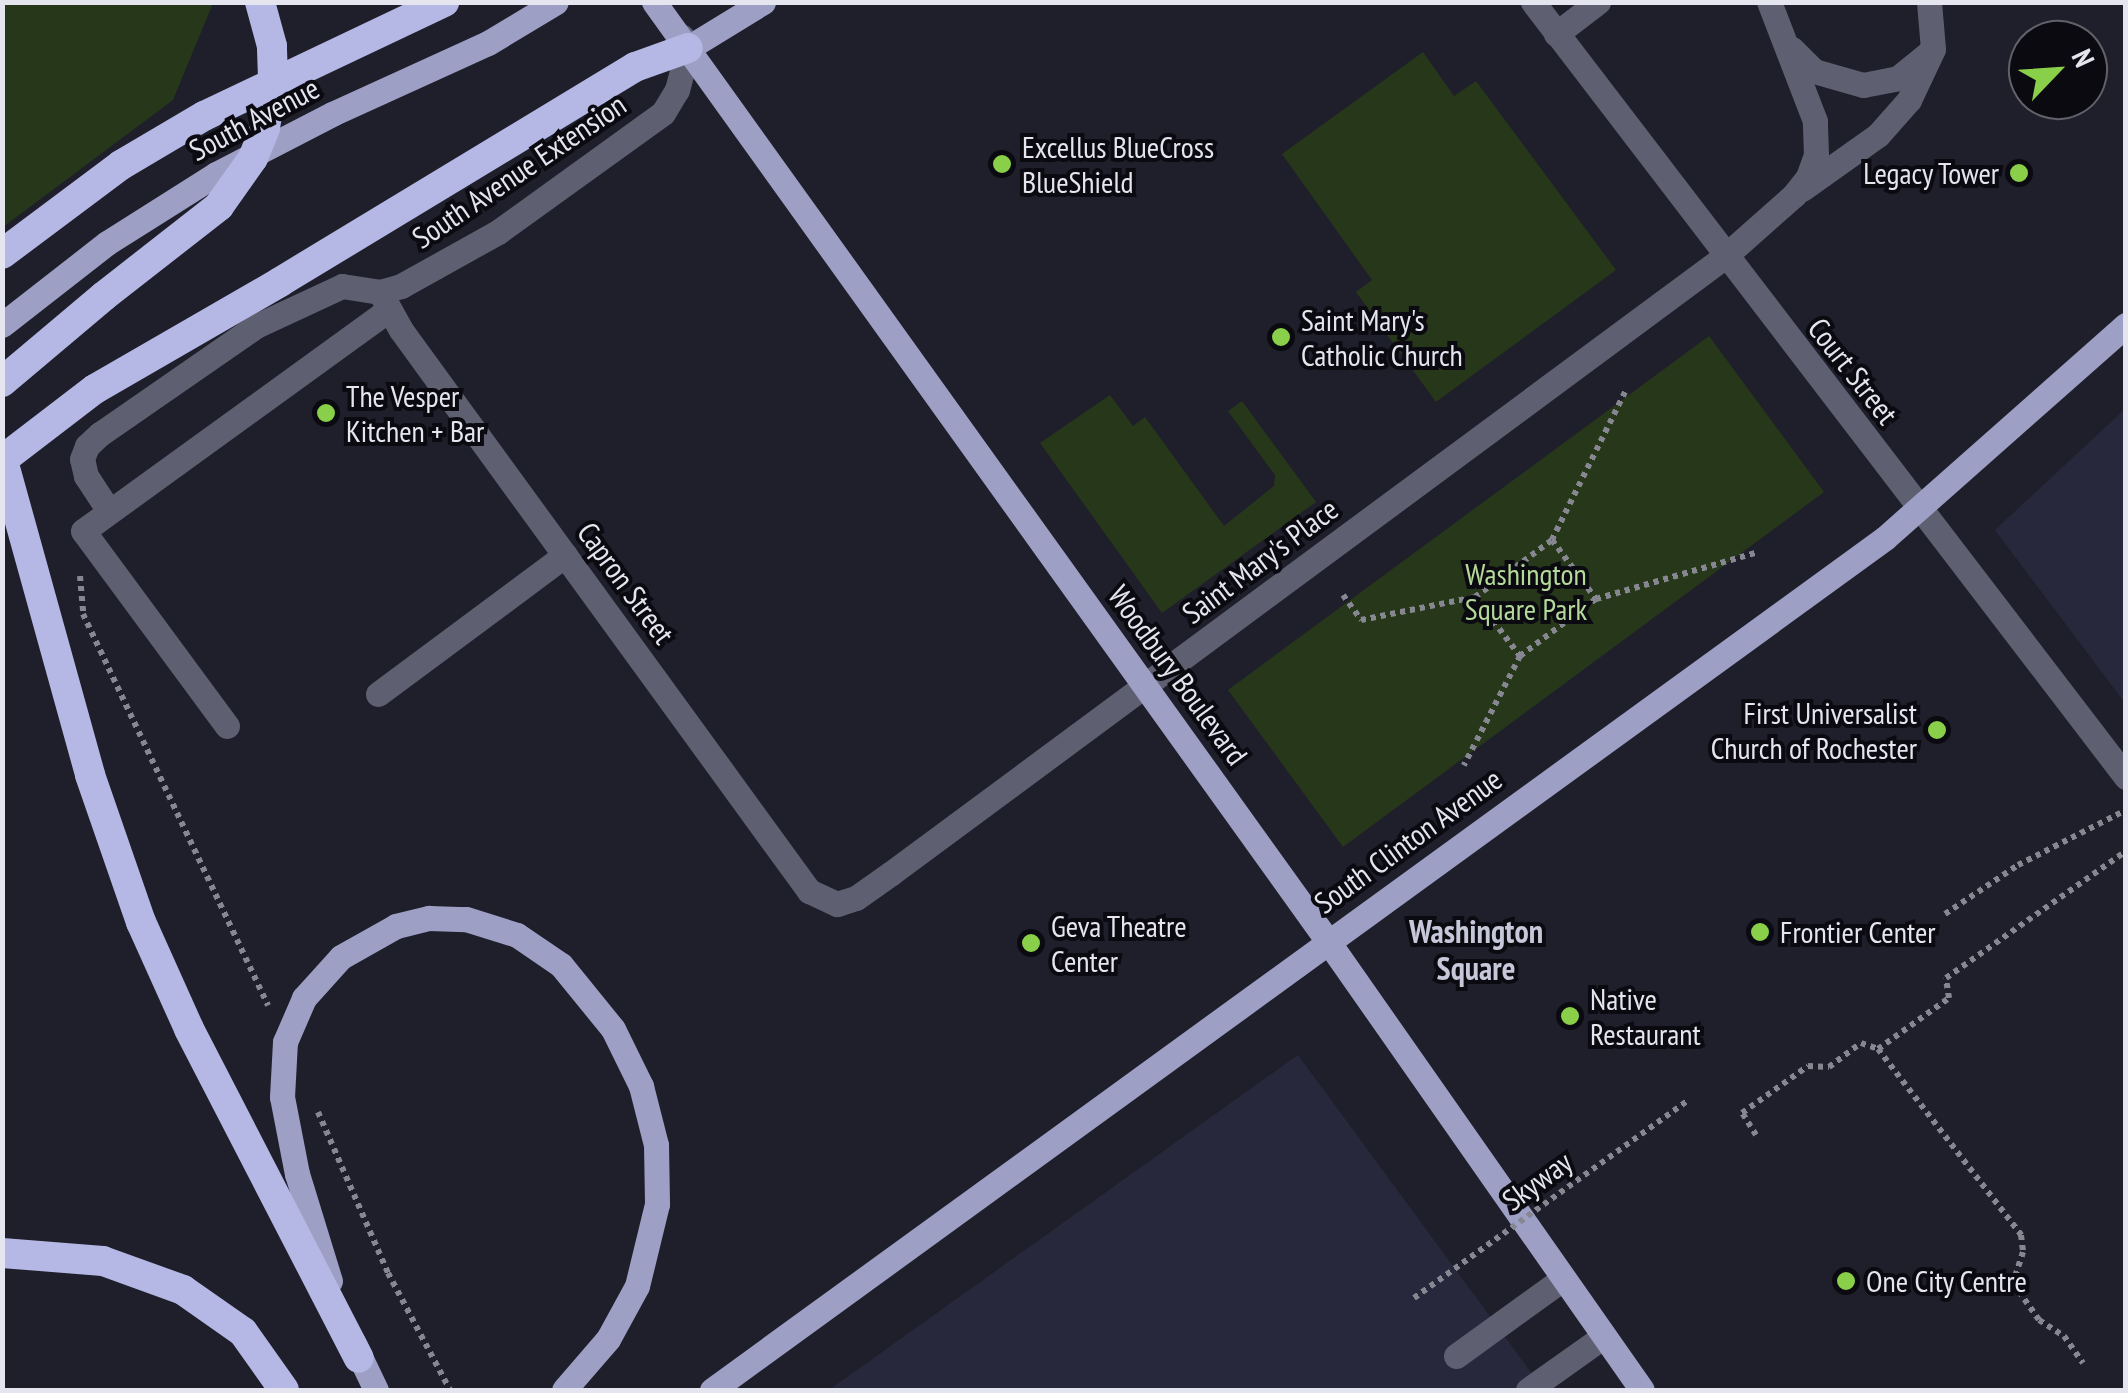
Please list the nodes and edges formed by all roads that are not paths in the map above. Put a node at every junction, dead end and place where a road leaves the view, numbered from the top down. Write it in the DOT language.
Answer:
graph roads {
  1 [pos="260,2"];
  2 [pos="444,2"];
  3 [pos="556,2"];
  4 [pos="654,2"];
  5 [pos="664,2"];
  6 [pos="764,2"];
  7 [pos="1533,2"];
  8 [pos="1598,2"];
  9 [pos="1768,2"];
  10 [pos="1929,2"];
  11 [pos="1778,28"];
  12 [pos="1556,34"];
  13 [pos="688,48"];
  14 [pos="1933,48"];
  15 [pos="1794,195"];
  16 [pos="2,254"];
  17 [pos="1724,257"];
  18 [pos="384,301"];
  19 [pos="2,325"];
  20 [pos="2126,325"];
  21 [pos="2,382"];
  22 [pos="4,463"];
  23 [pos="1919,510"];
  24 [pos="110,511"];
  25 [pos="565,555"];
  26 [pos="1145,686"];
  27 [pos="378,694"];
  28 [pos="227,726"];
  29 [pos="2126,777"];
  30 [pos="829,904"];
  31 [pos="1327,940"];
  32 [pos="2,1252"];
  33 [pos="1561,1280"];
  34 [pos="1604,1336"];
  35 [pos="1456,1356"];
  36 [pos="359,1358"];
  37 [pos="721,1384"];
  38 [pos="284,1390"];
  39 [pos="376,1390"];
  40 [pos="564,1390"];
  41 [pos="1528,1390"];
  42 [pos="1642,1390"];
  1 -- 21 [label="highway, bridge"];
  2 -- 16 [label="highway"];
  3 -- 19 [label="main road, South Avenue"];
  4 -- 13 [label="main road, Woodbury Boulevard"];
  5 -- 13 [label="street"];
  6 -- 13 [label="main road"];
  7 -- 12 [label="street, Court Street"];
  8 -- 12 [label="street"];
  9 -- 11 [label="street"];
  10 -- 14 [label="street"];
  11 -- 14 [label="street"];
  11 -- 15 [label="street"];
  12 -- 17 [label="street, Court Street"];
  13 -- 18 [label="street, South Avenue Extension"];
  13 -- 22 [label="highway, bridge"];
  13 -- 26 [label="main road, Woodbury Boulevard"];
  14 -- 15 [label="street, Saint Mary's Place"];
  15 -- 17 [label="street, Saint Mary's Place"];
  17 -- 23 [label="street, Court Street"];
  17 -- 26 [label="street, Saint Mary's Place"];
  18 -- 24 [label="street, South Avenue Extension"];
  18 -- 24 [label="street, South Avenue Extension"];
  18 -- 25 [label="street, Capron Street"];
  20 -- 23 [label="main road, South Clinton Avenue"];
  22 -- 36 [label="highway"];
  23 -- 29 [label="street, Court Street"];
  23 -- 31 [label="main road, South Clinton Avenue"];
  24 -- 28 [label="street"];
  25 -- 27 [label="street"];
  25 -- 30 [label="street, Capron Street"];
  26 -- 30 [label="street, Saint Mary's Place"];
  26 -- 31 [label="main road, Woodbury Boulevard"];
  31 -- 33 [label="main road, Woodbury Boulevard"];
  31 -- 37 [label="main road, South Clinton Avenue"];
  32 -- 38 [label="highway"];
  33 -- 34 [label="main road, Woodbury Boulevard"];
  33 -- 35 [label="street"];
  34 -- 41 [label="street"];
  34 -- 42 [label="main road, Woodbury Boulevard"];
  36 -- 39 [label="main road"];
  36 -- 40 [label="main road"];
}
